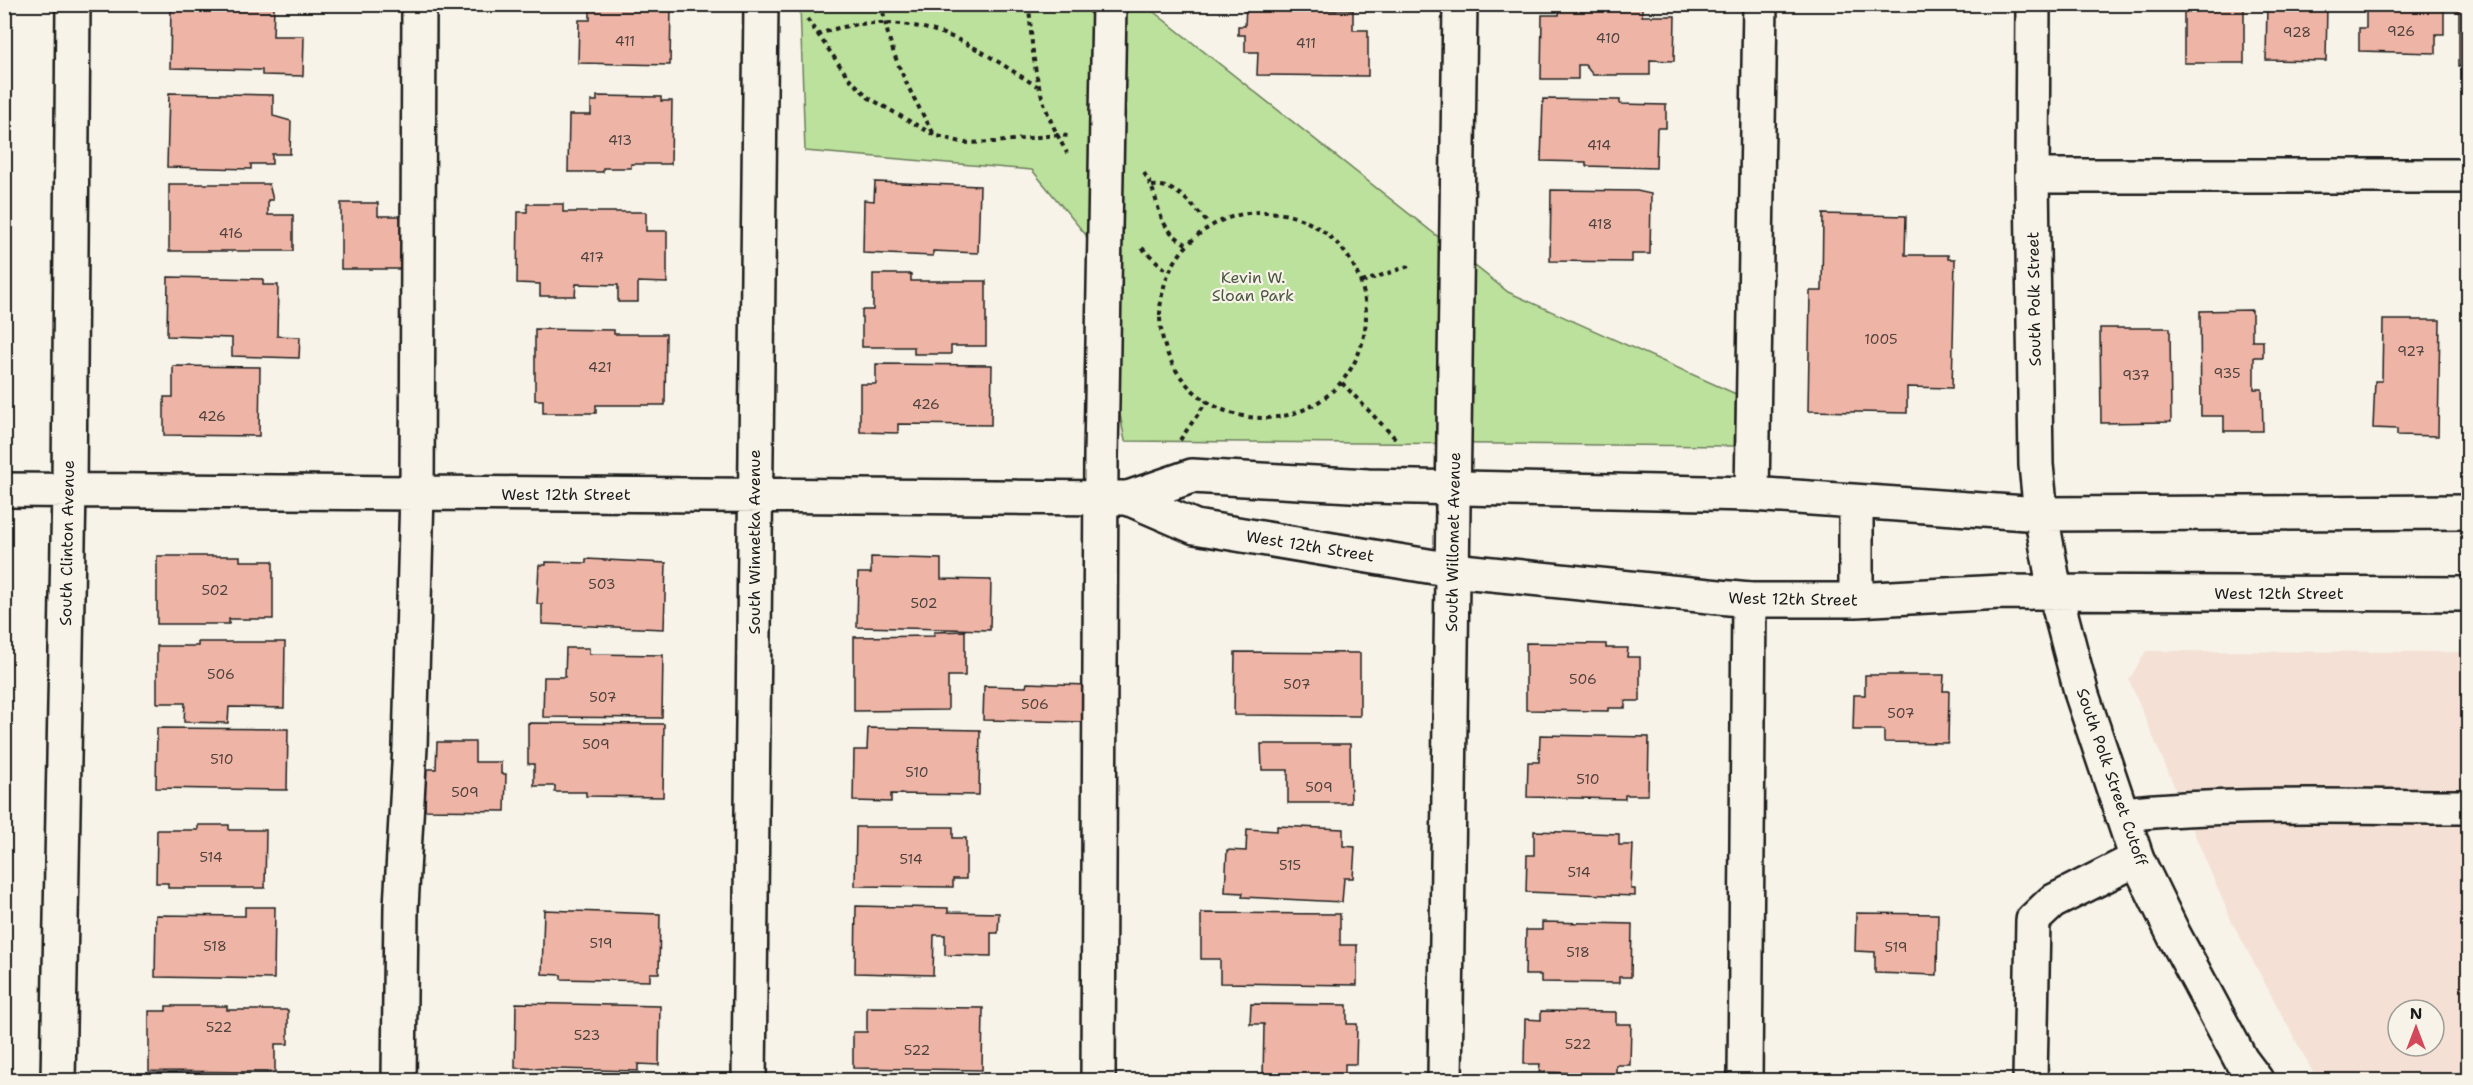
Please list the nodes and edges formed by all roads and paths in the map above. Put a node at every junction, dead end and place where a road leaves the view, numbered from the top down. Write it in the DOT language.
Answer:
graph roads {
  1 [pos="73,4"];
  2 [pos="419,4"];
  3 [pos="761,4"];
  4 [pos="882,4"];
  5 [pos="1109,4"];
  6 [pos="1460,4"];
  7 [pos="1760,4"];
  8 [pos="2032,4"];
  9 [pos="807,19"];
  10 [pos="885,22"];
  11 [pos="817,35"];
  12 [pos="1038,86"];
  13 [pos="934,135"];
  14 [pos="1107,146"];
  15 [pos="2032,176"];
  16 [pos="2469,176"];
  17 [pos="1152,186"];
  18 [pos="1209,224"];
  19 [pos="1186,244"];
  20 [pos="1409,266"];
  21 [pos="1362,282"];
  22 [pos="1342,383"];
  23 [pos="1207,401"];
  24 [pos="1396,439"];
  25 [pos="1178,442"];
  26 [pos="1453,488"];
  27 [pos="69,489"];
  28 [pos="4,490"];
  29 [pos="417,493"];
  30 [pos="754,494"];
  31 [pos="1752,494"];
  32 [pos="1115,498"];
  33 [pos="1856,501"];
  34 [pos="2469,513"];
  35 [pos="2041,514"];
  36 [pos="1452,570"];
  37 [pos="2055,592"];
  38 [pos="2469,594"];
  39 [pos="1749,600"];
  40 [pos="1856,600"];
  41 [pos="2469,807"];
  42 [pos="2121,814"];
  43 [pos="2137,858"];
  44 [pos="58,1080"];
  45 [pos="399,1080"];
  46 [pos="749,1080"];
  47 [pos="1098,1080"];
  48 [pos="1445,1080"];
  49 [pos="1745,1080"];
  50 [pos="2030,1080"];
  51 [pos="2256,1080"];
  1 -- 27 [label="street, South Clinton Avenue"];
  2 -- 29 [label="street"];
  3 -- 30 [label="street, South Winnetka Avenue"];
  4 -- 10 [label="path"];
  5 -- 14 [label="street"];
  6 -- 26 [label="street, South Willomet Avenue"];
  7 -- 31 [label="street"];
  8 -- 15 [label="street, South Polk Street"];
  9 -- 11 [label="path"];
  10 -- 11 [label="path"];
  10 -- 12 [label="path"];
  10 -- 13 [label="path"];
  11 -- 13 [label="path"];
  13 -- 14 [label="path"];
  14 -- 17 [label="path"];
  14 -- 32 [label="street"];
  15 -- 16 [label="street"];
  15 -- 35 [label="street, South Polk Street"];
  17 -- 18 [label="path"];
  17 -- 19 [label="path"];
  18 -- 19 [label="path"];
  18 -- 21 [label="path"];
  19 -- 23 [label="path"];
  20 -- 21 [label="path"];
  21 -- 22 [label="path"];
  22 -- 23 [label="path"];
  22 -- 24 [label="path"];
  23 -- 25 [label="path"];
  26 -- 31 [label="street, West 12th Street"];
  26 -- 32 [label="street, West 12th Street"];
  26 -- 36 [label="street, South Willomet Avenue"];
  27 -- 28 [label="street, West 12th Street"];
  27 -- 29 [label="street, West 12th Street"];
  27 -- 44 [label="street, South Clinton Avenue"];
  29 -- 30 [label="street, West 12th Street"];
  29 -- 45 [label="street"];
  30 -- 32 [label="street, West 12th Street"];
  30 -- 46 [label="street, South Winnetka Avenue"];
  31 -- 33 [label="street, West 12th Street"];
  32 -- 36 [label="street, West 12th Street"];
  32 -- 47 [label="street"];
  33 -- 35 [label="street, West 12th Street"];
  33 -- 40 [label="street"];
  34 -- 35 [label="street, West 12th Street"];
  35 -- 37 [label="street, South Polk Street"];
  36 -- 39 [label="street, West 12th Street"];
  36 -- 48 [label="street, South Willomet Avenue"];
  37 -- 38 [label="street, West 12th Street"];
  37 -- 40 [label="street, West 12th Street"];
  37 -- 42 [label="street, South Polk Street Cutoff"];
  39 -- 40 [label="street, West 12th Street"];
  39 -- 49 [label="street"];
  41 -- 42 [label="street"];
  42 -- 43 [label="street, South Polk Street Cutoff"];
  43 -- 50 [label="street"];
  43 -- 51 [label="street, South Polk Street Cutoff"];
}
